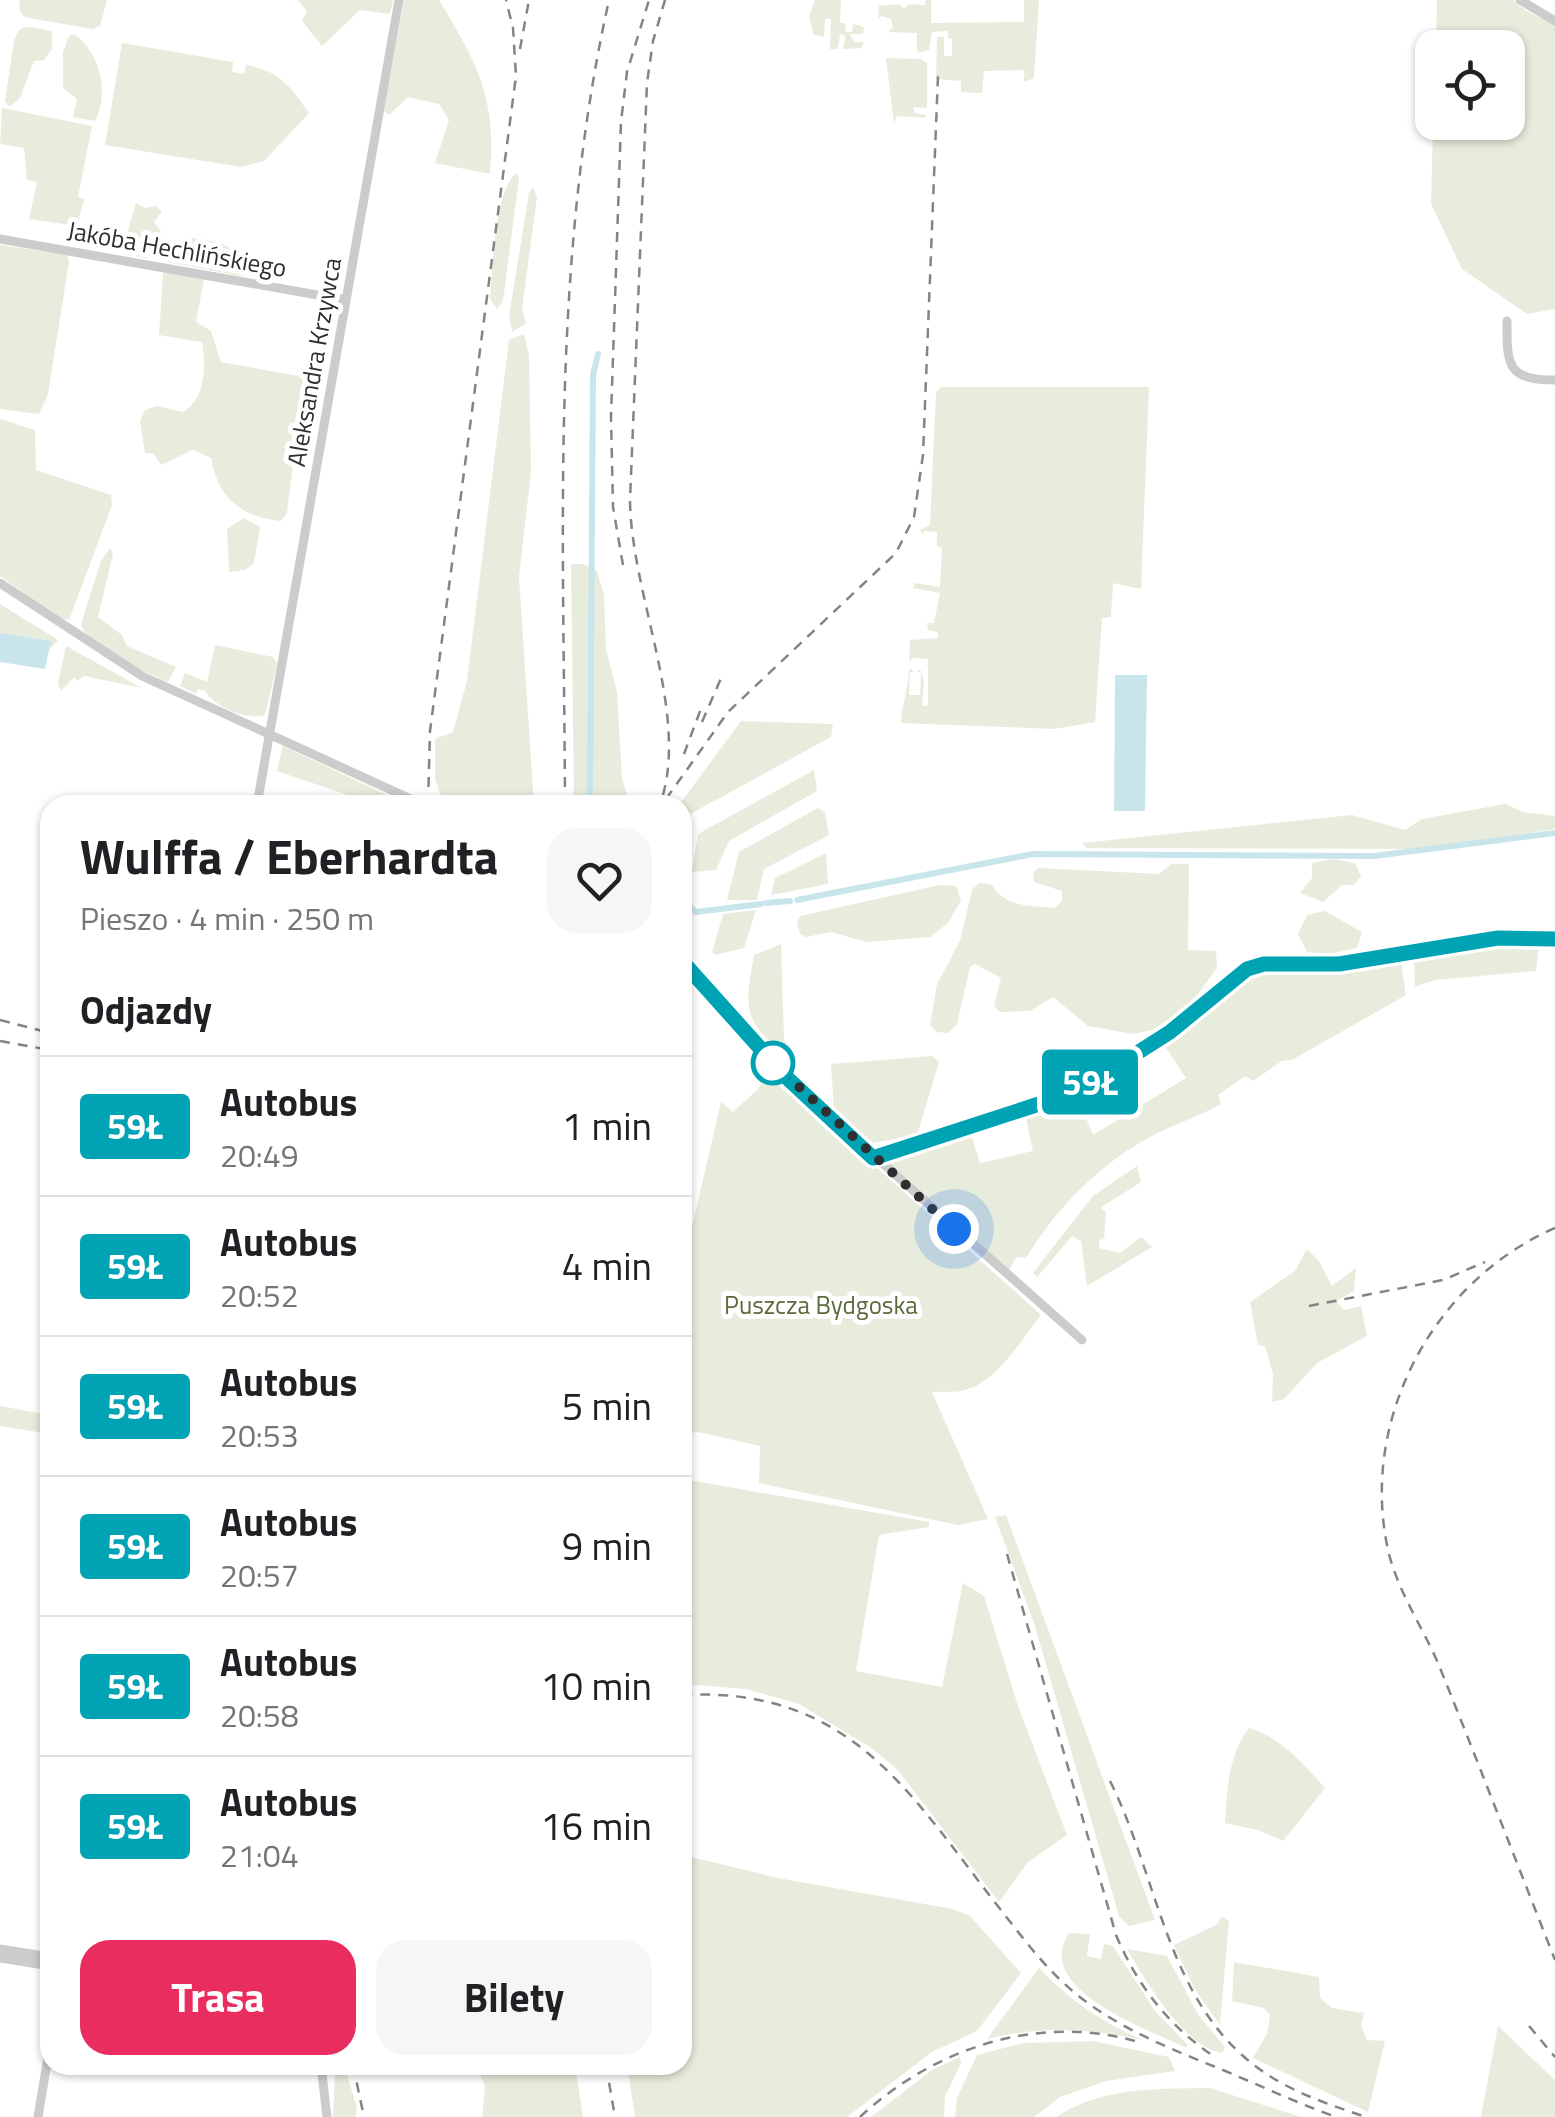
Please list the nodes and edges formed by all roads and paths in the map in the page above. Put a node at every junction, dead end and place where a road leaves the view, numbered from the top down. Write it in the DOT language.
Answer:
graph roads {
  1 [pos="399,0"];
  2 [pos="1520,0"];
  3 [pos="1555,21"];
  4 [pos="0,239"];
  5 [pos="346,300"];
  6 [pos="1508,320"];
  7 [pos="1555,380"];
  8 [pos="0,583"];
  9 [pos="270,732"];
  10 [pos="260,795"];
  11 [pos="401,795"];
  12 [pos="1555,939"];
  13 [pos="692,972"];
  14 [pos="873,1158"];
  15 [pos="1082,1340"];
  16 [pos="0,1949"];
  17 [pos="40,1955"];
  18 [pos="0,1958"];
  19 [pos="40,1964"];
  20 [pos="45,2075"];
  21 [pos="321,2075"];
  22 [pos="38,2117"];
  23 [pos="327,2117"];
  1 -- 5 [label="street, Aleksandra Krzywca"];
  2 -- 3 [label="street"];
  4 -- 5 [label="street, Jakóba Hechlińskiego"];
  5 -- 9 [label="street, Aleksandra Krzywca"];
  6 -- 7 [label="street"];
  8 -- 9 [label="street"];
  9 -- 10 [label="street, Aleksandra Krzywca"];
  9 -- 11 [label="street"];
  12 -- 14 [label="street"];
  13 -- 14 [label="street"];
  14 -- 15 [label="street"];
  16 -- 17 [label="street"];
  18 -- 19 [label="street"];
  20 -- 22 [label="street"];
  21 -- 23 [label="street"];
}
